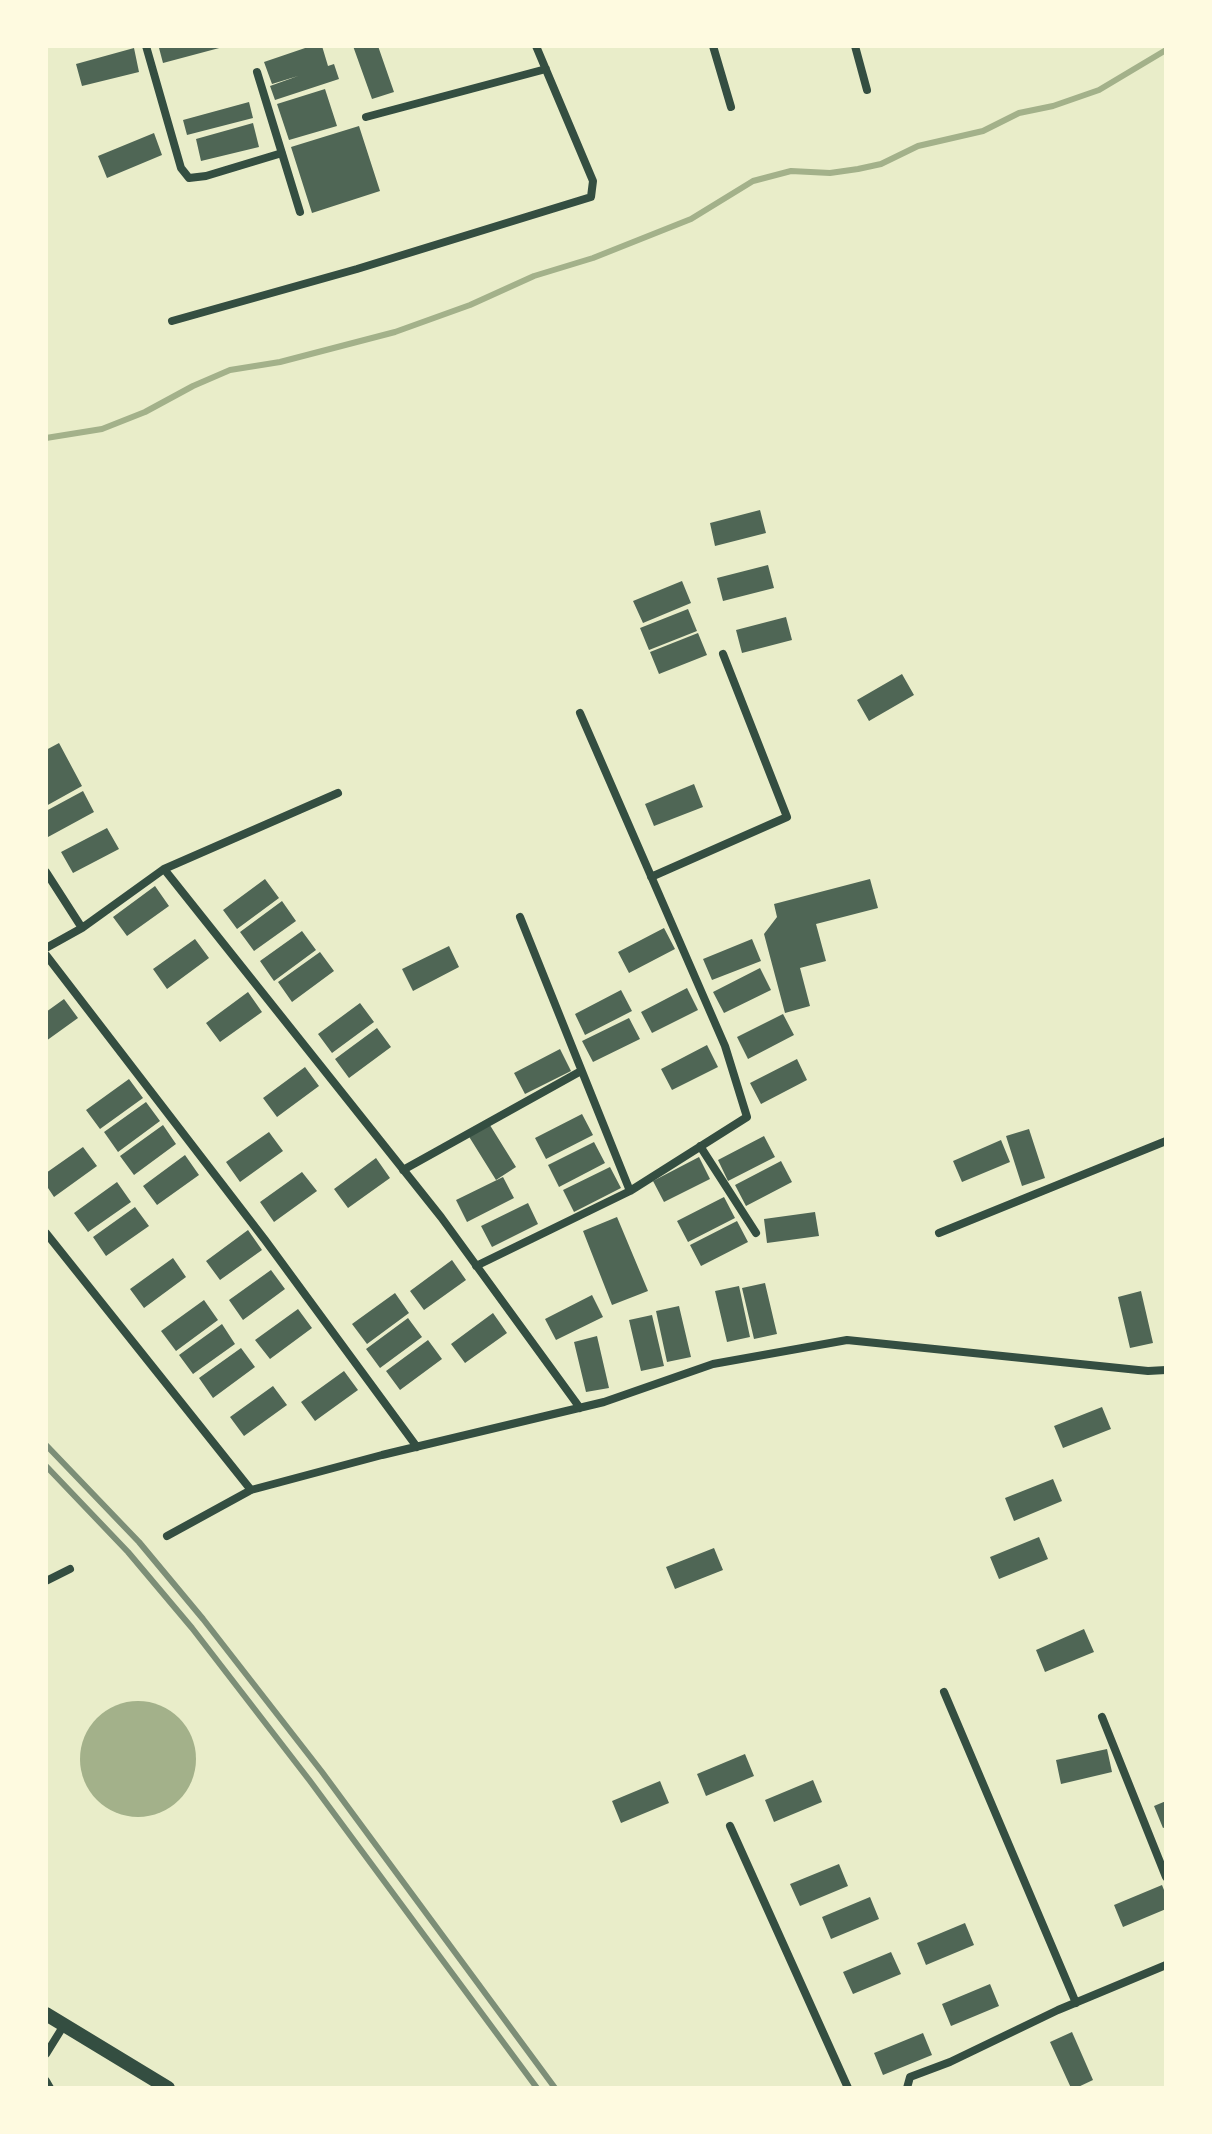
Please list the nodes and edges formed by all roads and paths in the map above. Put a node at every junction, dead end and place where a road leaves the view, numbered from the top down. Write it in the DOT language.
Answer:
graph roads {
  1 [pos="146,46"];
  2 [pos="536,46"];
  3 [pos="713,46"];
  4 [pos="855,46"];
  5 [pos="546,69"];
  6 [pos="257,72"];
  7 [pos="867,90"];
  8 [pos="731,107"];
  9 [pos="366,117"];
  10 [pos="282,153"];
  11 [pos="300,212"];
  12 [pos="172,321"];
  13 [pos="723,654"];
  14 [pos="580,713"];
  15 [pos="338,793"];
  16 [pos="164,869"];
  17 [pos="46,872"];
  18 [pos="651,877"];
  19 [pos="520,917"];
  20 [pos="82,928"];
  21 [pos="46,948"];
  22 [pos="46,955"];
  23 [pos="581,1071"];
  24 [pos="1166,1141"];
  25 [pos="700,1146"];
  26 [pos="403,1170"];
  27 [pos="630,1191"];
  28 [pos="46,1233"];
  29 [pos="756,1233"];
  30 [pos="939,1233"];
  31 [pos="476,1266"];
  32 [pos="1166,1370"];
  33 [pos="580,1408"];
  34 [pos="417,1447"];
  35 [pos="251,1490"];
  36 [pos="167,1536"];
  37 [pos="70,1569"];
  38 [pos="46,1581"];
  39 [pos="944,1692"];
  40 [pos="1102,1717"];
  41 [pos="730,1826"];
  42 [pos="1166,1877"];
  43 [pos="1166,1965"];
  44 [pos="1076,2003"];
  45 [pos="46,2014"];
  46 [pos="64,2025"];
  47 [pos="46,2054"];
  48 [pos="46,2081"];
  49 [pos="50,2088"];
  50 [pos="168,2088"];
  51 [pos="848,2088"];
  52 [pos="907,2088"];
  1 -- 10 [label="street"];
  2 -- 5 [label="street"];
  3 -- 8 [label="street"];
  4 -- 7 [label="street"];
  5 -- 9 [label="street"];
  5 -- 12 [label="street"];
  6 -- 10 [label="street"];
  10 -- 11 [label="street"];
  13 -- 18 [label="street"];
  14 -- 18 [label="street"];
  15 -- 16 [label="street"];
  16 -- 20 [label="street"];
  16 -- 26 [label="street"];
  17 -- 20 [label="street"];
  18 -- 25 [label="street"];
  19 -- 23 [label="street"];
  20 -- 21 [label="street"];
  22 -- 34 [label="street"];
  23 -- 26 [label="street"];
  23 -- 27 [label="street"];
  24 -- 30 [label="street"];
  25 -- 27 [label="street"];
  25 -- 29 [label="street"];
  26 -- 31 [label="street"];
  27 -- 31 [label="street"];
  28 -- 35 [label="street"];
  31 -- 33 [label="street"];
  32 -- 33 [label="street"];
  33 -- 34 [label="street"];
  34 -- 35 [label="street"];
  35 -- 36 [label="street"];
  37 -- 38 [label="street"];
  39 -- 44 [label="street"];
  40 -- 42 [label="street"];
  41 -- 51 [label="street"];
  43 -- 44 [label="street"];
  44 -- 52 [label="street"];
  45 -- 46 [label="street"];
  46 -- 47 [label="street"];
  46 -- 50 [label="street"];
  48 -- 49 [label="street"];
}
